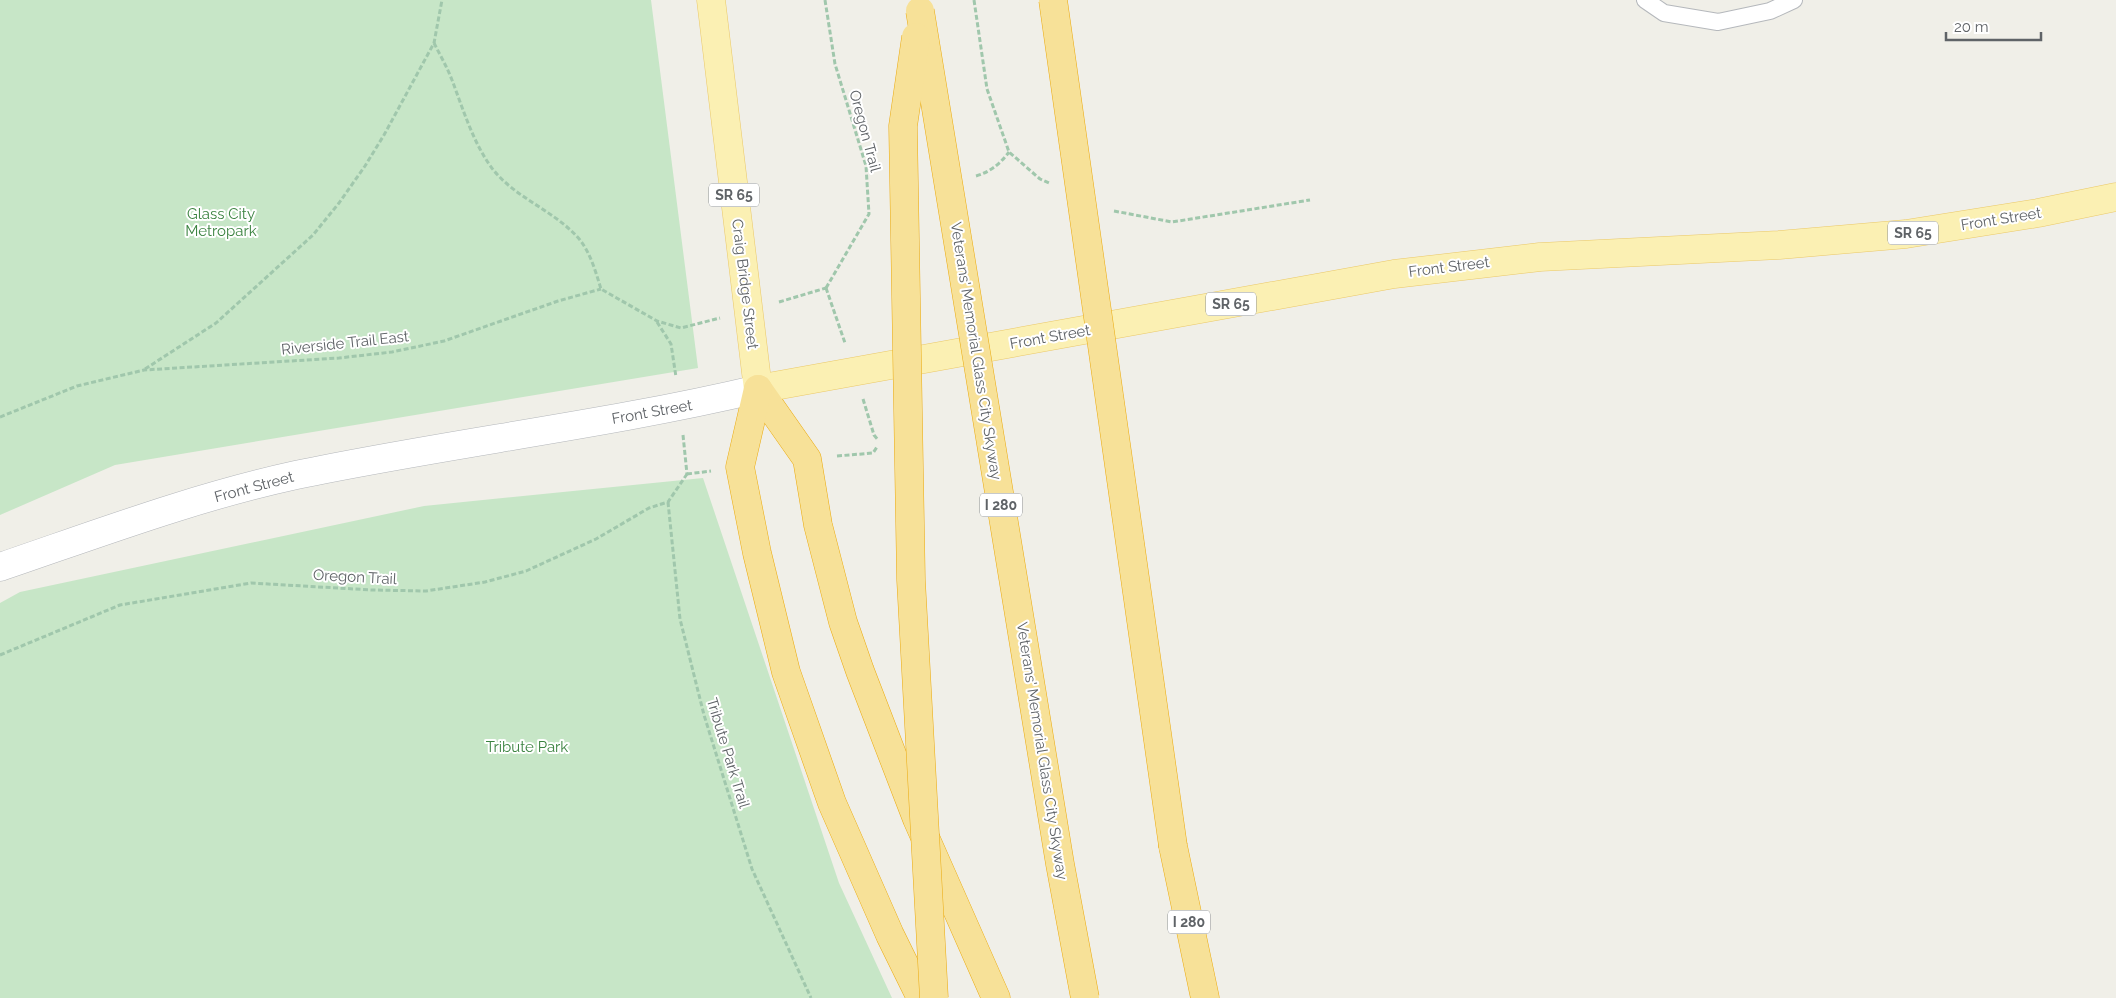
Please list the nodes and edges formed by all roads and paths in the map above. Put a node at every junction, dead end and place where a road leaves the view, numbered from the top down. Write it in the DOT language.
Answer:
graph roads {
  1 [pos="442,0"];
  2 [pos="711,0"];
  3 [pos="825,0"];
  4 [pos="1053,0"];
  5 [pos="1645,0"];
  6 [pos="1794,0"];
  7 [pos="919,6"];
  8 [pos="434,43"];
  9 [pos="2116,197"];
  10 [pos="826,288"];
  11 [pos="601,289"];
  12 [pos="657,321"];
  13 [pos="681,328"];
  14 [pos="671,344"];
  15 [pos="144,370"];
  16 [pos="758,389"];
  17 [pos="0,417"];
  18 [pos="874,435"];
  19 [pos="861,454"];
  20 [pos="687,474"];
  21 [pos="668,502"];
  22 [pos="0,567"];
  23 [pos="0,655"];
  24 [pos="811,998"];
  25 [pos="921,998"];
  26 [pos="934,998"];
  27 [pos="996,998"];
  28 [pos="1085,998"];
  29 [pos="1205,998"];
  1 -- 8 [label="path, Riverside Trail East"];
  2 -- 16 [label="main road, Craig Bridge Street / SR 65"];
  3 -- 10 [label="path, Oregon Trail"];
  4 -- 29 [label="highway, I 280, bridge"];
  5 -- 6 [label="lane"];
  7 -- 26 [label="highway, bridge"];
  7 -- 28 [label="highway, Veterans' Memorial Glass City Skyway / I 280, bridge"];
  8 -- 11 [label="path"];
  8 -- 15 [label="path, Riverside Trail East"];
  9 -- 16 [label="main road, Front Street / SR 65"];
  11 -- 12 [label="path"];
  11 -- 15 [label="path, Riverside Trail East"];
  12 -- 13 [label="path"];
  12 -- 14 [label="path"];
  15 -- 17 [label="path, Riverside Trail East"];
  16 -- 22 [label="main road, Front Street"];
  16 -- 25 [label="highway"];
  16 -- 27 [label="highway"];
  18 -- 19 [label="path"];
  20 -- 21 [label="path"];
  21 -- 23 [label="path, Oregon Trail"];
  21 -- 24 [label="path, Tribute Park Trail"];
}
